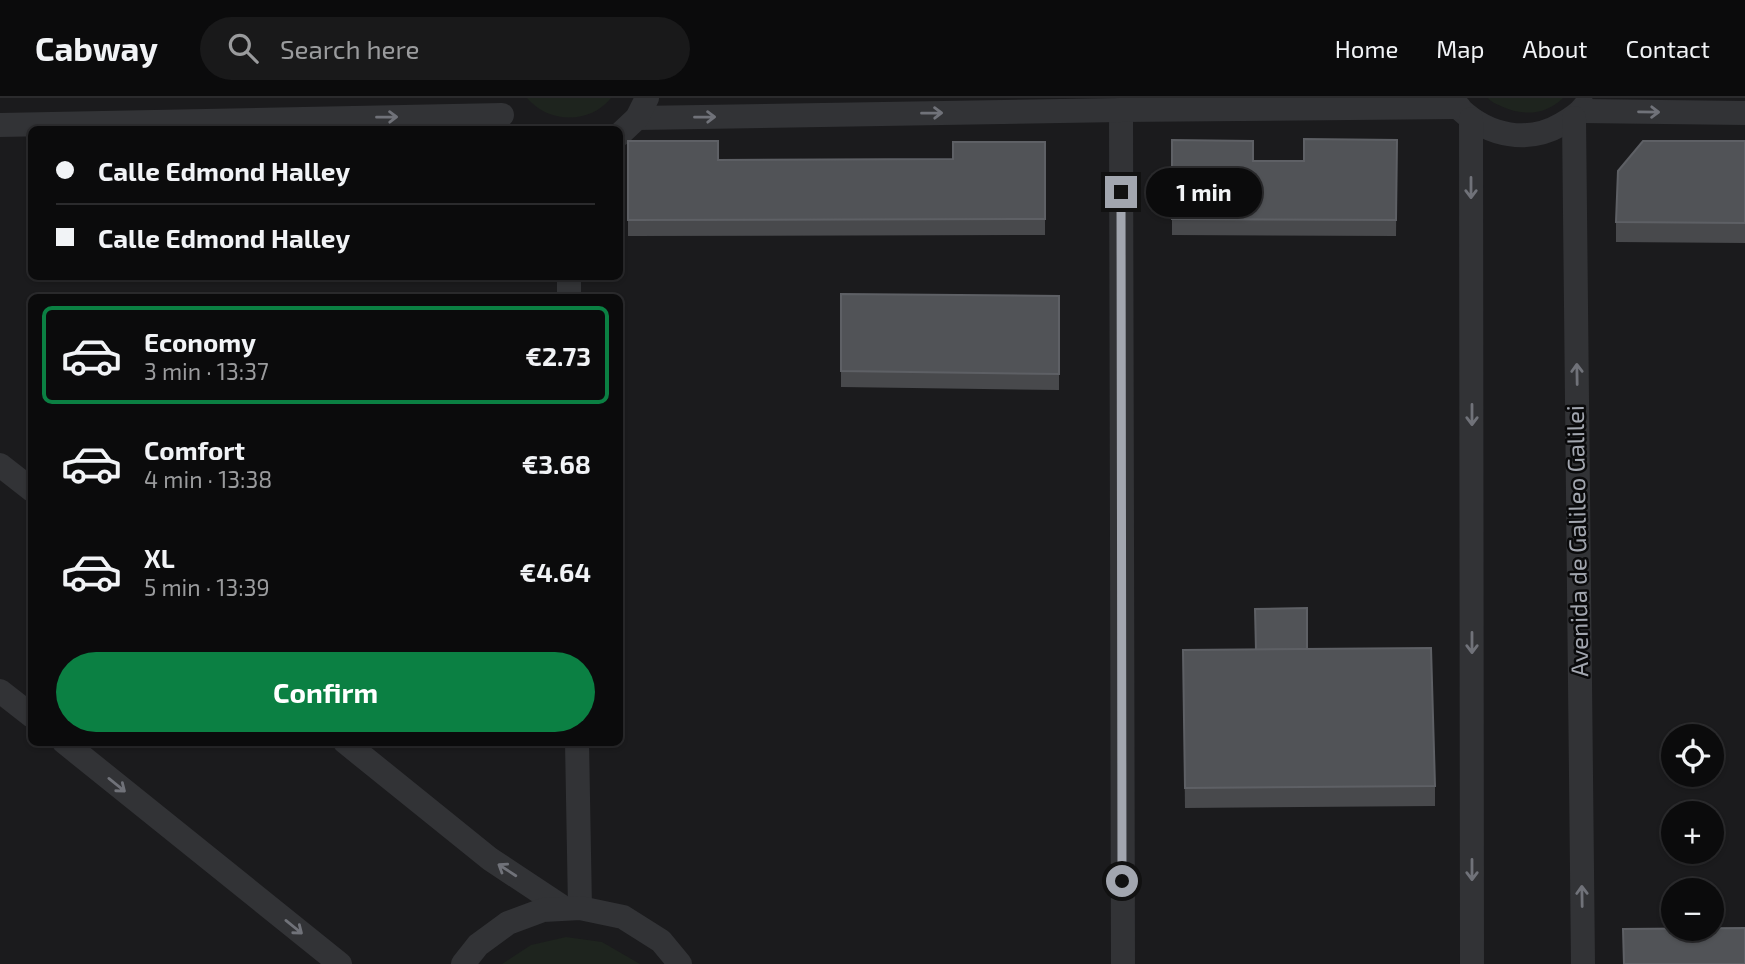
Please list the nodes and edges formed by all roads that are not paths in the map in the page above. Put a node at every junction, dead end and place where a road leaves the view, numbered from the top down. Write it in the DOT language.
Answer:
graph roads {
  1 [pos="1461,108"];
  2 [pos="1582,109"];
  3 [pos="1121,110"];
  4 [pos="1745,113"];
  5 [pos="504,114"];
  6 [pos="635,117"];
  7 [pos="0,125"];
  8 [pos="0,465"];
  9 [pos="28,488"];
  10 [pos="0,691"];
  11 [pos="28,713"];
  12 [pos="69,746"];
  13 [pos="350,746"];
  14 [pos="577,746"];
  15 [pos="572,908"];
  16 [pos="340,964"];
  17 [pos="463,964"];
  18 [pos="680,964"];
  19 [pos="1123,964"];
  20 [pos="1472,964"];
  21 [pos="1583,964"];
  1 -- 2 [label="street"];
  1 -- 3 [label="street"];
  1 -- 20 [label="street, one-way"];
  2 -- 4 [label="street, one-way"];
  21 -- 2 [label="street, Avenida de Galileo Galilei, one-way"];
  6 -- 3 [label="street, one-way"];
  3 -- 19 [label="street"];
  7 -- 5 [label="street, one-way"];
  8 -- 9 [label="street"];
  10 -- 11 [label="street"];
  12 -- 16 [label="street, one-way"];
  15 -- 13 [label="street, one-way"];
  14 -- 15 [label="street"];
  15 -- 17 [label="street"];
  15 -- 18 [label="street"];
}
